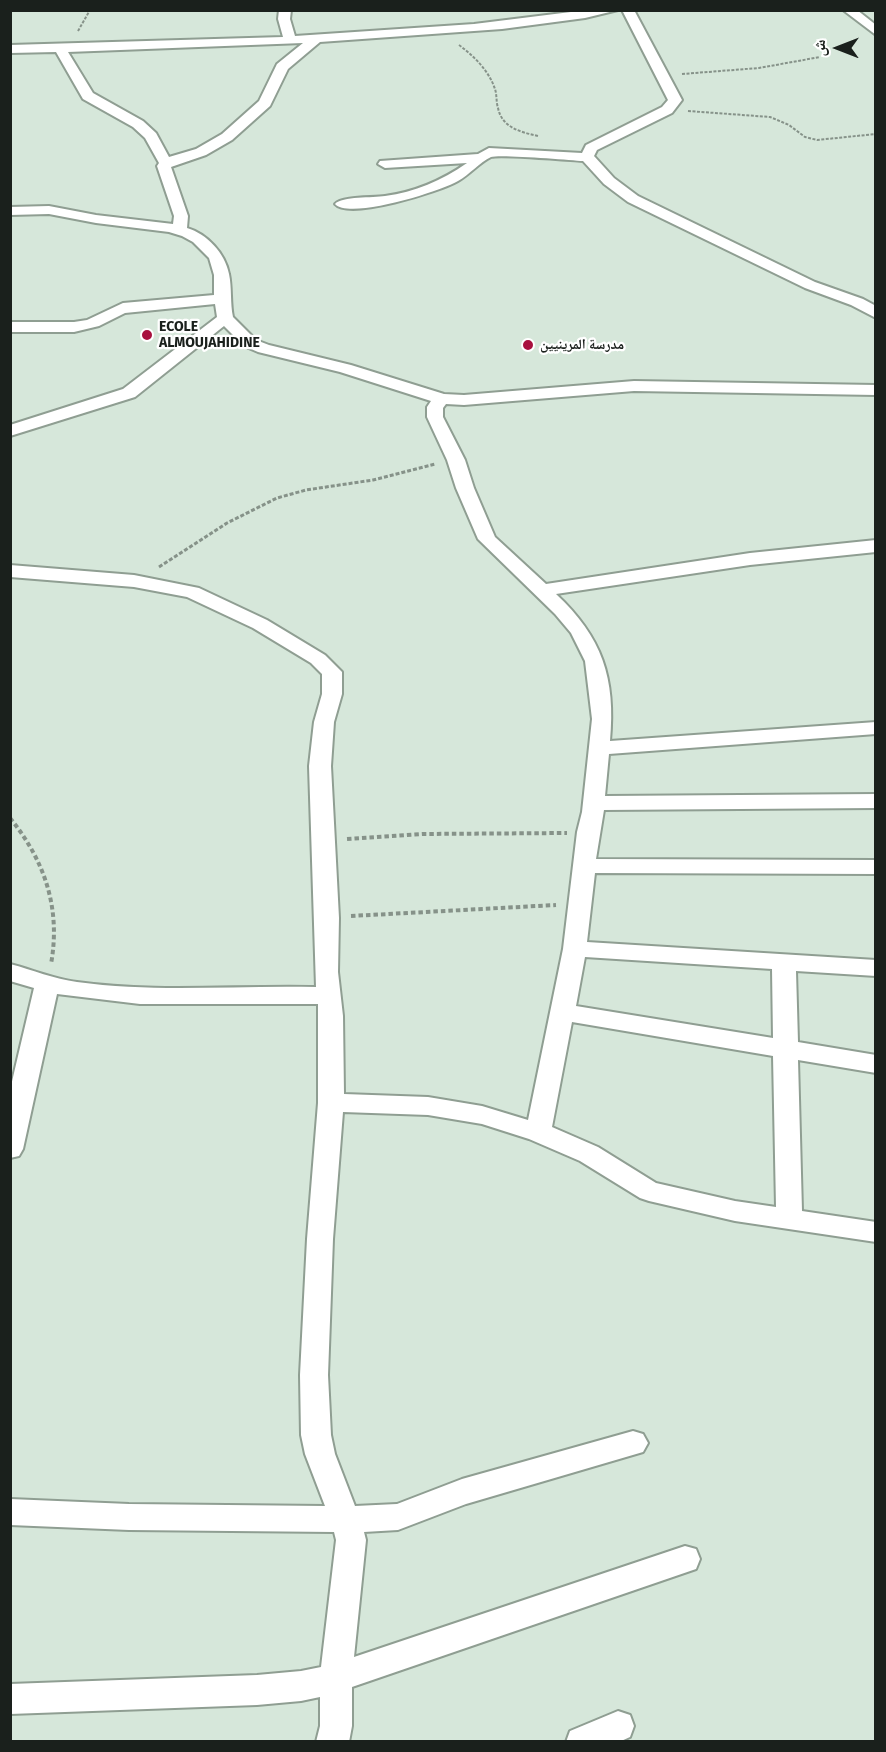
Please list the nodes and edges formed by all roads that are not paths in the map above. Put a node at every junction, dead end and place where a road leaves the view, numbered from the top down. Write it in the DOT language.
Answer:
graph roads {
  1 [pos="285,10"];
  2 [pos="612,10"];
  3 [pos="628,10"];
  4 [pos="849,10"];
  5 [pos="586,13"];
  6 [pos="876,31"];
  7 [pos="316,39"];
  8 [pos="290,40"];
  9 [pos="60,48"];
  10 [pos="10,49"];
  11 [pos="586,157"];
  12 [pos="481,158"];
  13 [pos="166,163"];
  14 [pos="385,164"];
  15 [pos="342,204"];
  16 [pos="10,211"];
  17 [pos="179,230"];
  18 [pos="222,299"];
  19 [pos="876,313"];
  20 [pos="225,318"];
  21 [pos="10,327"];
  22 [pos="876,390"];
  23 [pos="441,399"];
  24 [pos="10,431"];
  25 [pos="876,546"];
  26 [pos="10,572"];
  27 [pos="541,591"];
  28 [pos="876,728"];
  29 [pos="599,748"];
  30 [pos="876,801"];
  31 [pos="594,803"];
  32 [pos="584,866"];
  33 [pos="876,867"];
  34 [pos="574,949"];
  35 [pos="784,962"];
  36 [pos="876,968"];
  37 [pos="10,972"];
  38 [pos="47,983"];
  39 [pos="329,996"];
  40 [pos="563,1012"];
  41 [pos="785,1049"];
  42 [pos="876,1064"];
  43 [pos="330,1103"];
  44 [pos="538,1132"];
  45 [pos="10,1149"];
  46 [pos="789,1221"];
  47 [pos="876,1232"];
  48 [pos="633,1443"];
  49 [pos="10,1512"];
  50 [pos="346,1520"];
  51 [pos="685,1559"];
  52 [pos="336,1678"];
  53 [pos="10,1699"];
  54 [pos="332,1742"];
  1 -- 8 [label="street"];
  2 -- 5 [label="street"];
  3 -- 11 [label="street"];
  4 -- 6 [label="street"];
  5 -- 7 [label="street"];
  7 -- 8 [label="street"];
  7 -- 13 [label="street"];
  8 -- 9 [label="street"];
  9 -- 10 [label="street"];
  9 -- 13 [label="street"];
  11 -- 12 [label="street"];
  11 -- 19 [label="street"];
  12 -- 14 [label="street"];
  12 -- 15 [label="street"];
  13 -- 17 [label="street"];
  16 -- 17 [label="street"];
  17 -- 18 [label="street"];
  18 -- 20 [label="street"];
  18 -- 21 [label="street"];
  20 -- 23 [label="street"];
  20 -- 24 [label="street"];
  22 -- 23 [label="street"];
  23 -- 27 [label="street"];
  25 -- 27 [label="street"];
  26 -- 39 [label="street"];
  27 -- 29 [label="street"];
  28 -- 29 [label="street"];
  29 -- 31 [label="street"];
  30 -- 31 [label="street"];
  31 -- 32 [label="street"];
  32 -- 33 [label="street"];
  32 -- 34 [label="street"];
  34 -- 35 [label="street"];
  34 -- 40 [label="street"];
  35 -- 36 [label="street"];
  35 -- 41 [label="street"];
  37 -- 38 [label="street"];
  38 -- 39 [label="street"];
  38 -- 45 [label="street"];
  39 -- 43 [label="street"];
  40 -- 41 [label="street"];
  40 -- 44 [label="street"];
  41 -- 42 [label="street"];
  41 -- 46 [label="street"];
  43 -- 44 [label="street"];
  43 -- 50 [label="street"];
  44 -- 46 [label="street"];
  46 -- 47 [label="street"];
  48 -- 50 [label="street"];
  49 -- 50 [label="street"];
  50 -- 52 [label="street"];
  51 -- 52 [label="street"];
  52 -- 53 [label="street"];
  52 -- 54 [label="street"];
}
